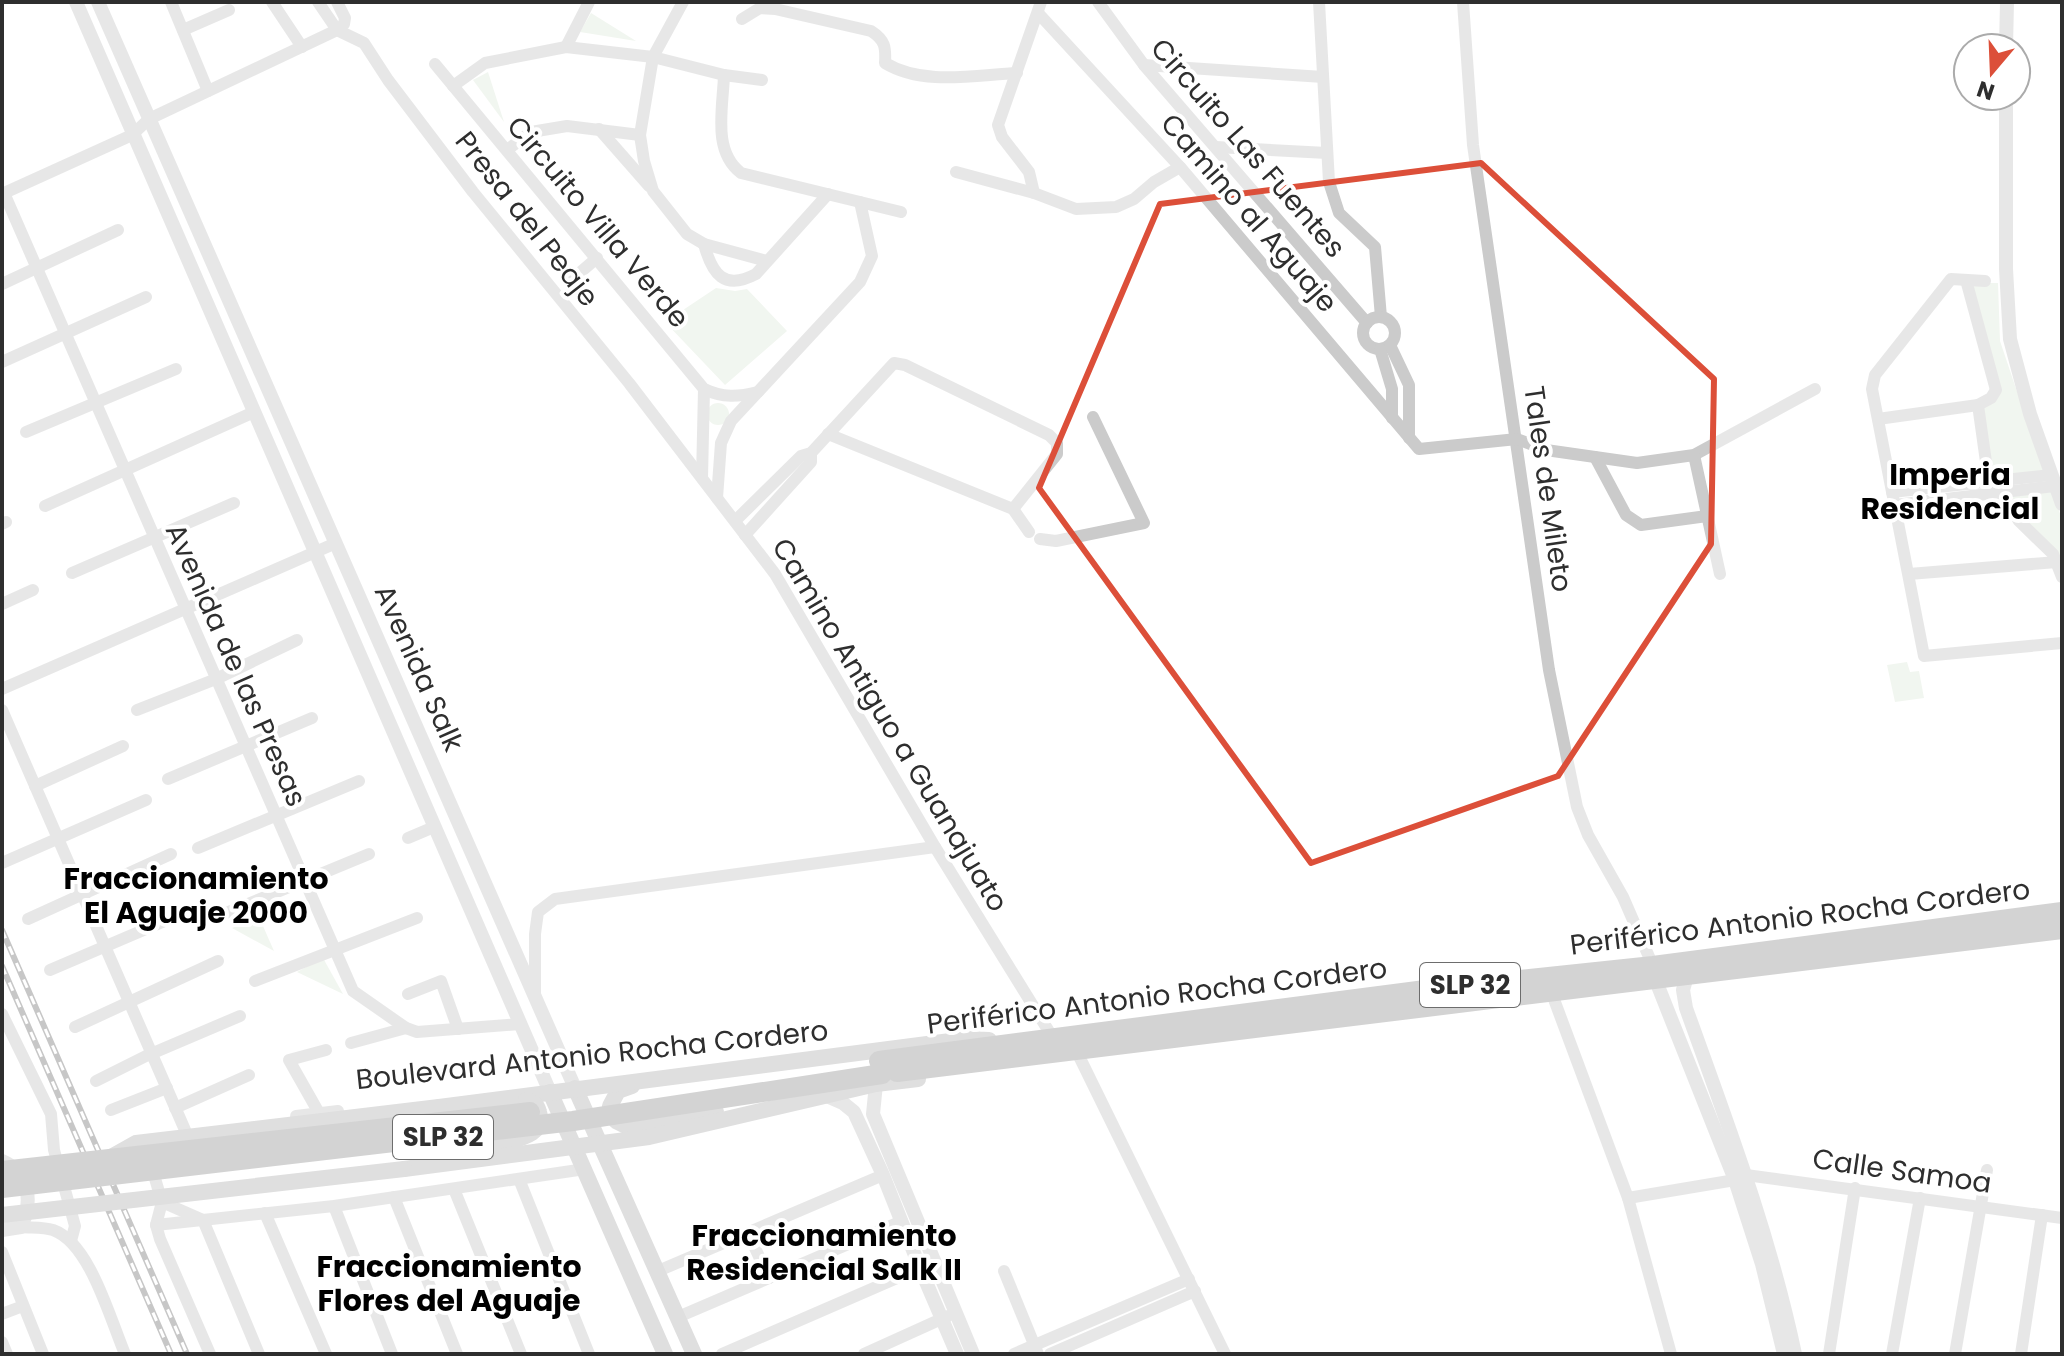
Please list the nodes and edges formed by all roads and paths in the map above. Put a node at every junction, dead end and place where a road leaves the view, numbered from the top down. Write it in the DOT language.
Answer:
graph roads {
  1 [pos="76,2"];
  2 [pos="98,2"];
  3 [pos="171,2"];
  4 [pos="272,2"];
  5 [pos="318,2"];
  6 [pos="337,2"];
  7 [pos="589,2"];
  8 [pos="683,2"];
  9 [pos="1098,2"];
  10 [pos="1319,2"];
  11 [pos="1463,2"];
  12 [pos="2007,2"];
  13 [pos="1040,8"];
  14 [pos="229,10"];
  15 [pos="742,19"];
  16 [pos="183,30"];
  17 [pos="337,30"];
  18 [pos="2006,32"];
  19 [pos="302,47"];
  20 [pos="566,47"];
  21 [pos="653,57"];
  22 [pos="435,64"];
  23 [pos="1144,65"];
  24 [pos="1017,73"];
  25 [pos="724,75"];
  26 [pos="1323,77"];
  27 [pos="762,80"];
  28 [pos="453,86"];
  29 [pos="208,91"];
  30 [pos="2006,112"];
  31 [pos="149,119"];
  32 [pos="599,129"];
  33 [pos="132,135"];
  34 [pos="640,135"];
  35 [pos="1216,147"];
  36 [pos="507,150"];
  37 [pos="1327,153"];
  38 [pos="1180,167"];
  39 [pos="956,172"];
  40 [pos="653,191"];
  41 [pos="1034,193"];
  42 [pos="3,194"];
  43 [pos="828,194"];
  44 [pos="860,202"];
  45 [pos="901,212"];
  46 [pos="118,230"];
  47 [pos="704,244"];
  48 [pos="597,258"];
  49 [pos="767,261"];
  50 [pos="36,267"];
  51 [pos="1966,280"];
  52 [pos="1985,281"];
  53 [pos="569,282"];
  54 [pos="2,284"];
  55 [pos="146,297"];
  56 [pos="1381,317"];
  57 [pos="1367,323"];
  58 [pos="66,334"];
  59 [pos="1385,347"];
  60 [pos="2,362"];
  61 [pos="176,369"];
  62 [pos="1409,385"];
  63 [pos="704,389"];
  64 [pos="1392,389"];
  65 [pos="1815,389"];
  66 [pos="758,392"];
  67 [pos="721,396"];
  68 [pos="96,403"];
  69 [pos="1978,405"];
  70 [pos="254,412"];
  71 [pos="1093,417"];
  72 [pos="1392,418"];
  73 [pos="1878,419"];
  74 [pos="731,421"];
  75 [pos="26,432"];
  76 [pos="828,434"];
  77 [pos="1409,438"];
  78 [pos="1517,439"];
  79 [pos="676,445"];
  80 [pos="811,453"];
  81 [pos="1694,455"];
  82 [pos="1595,457"];
  83 [pos="702,460"];
  84 [pos="719,461"];
  85 [pos="125,470"];
  86 [pos="702,479"];
  87 [pos="1993,480"];
  88 [pos="2046,481"];
  89 [pos="2002,493"];
  90 [pos="717,498"];
  91 [pos="1894,498"];
  92 [pos="234,503"];
  93 [pos="2062,504"];
  94 [pos="45,506"];
  95 [pos="1013,509"];
  96 [pos="1707,516"];
  97 [pos="735,521"];
  98 [pos="1029,532"];
  99 [pos="745,535"];
  100 [pos="154,537"];
  101 [pos="1040,539"];
  102 [pos="336,543"];
  103 [pos="315,553"];
  104 [pos="2057,562"];
  105 [pos="72,573"];
  106 [pos="1720,574"];
  107 [pos="1909,574"];
  108 [pos="2062,577"];
  109 [pos="33,590"];
  110 [pos="2,604"];
  111 [pos="186,609"];
  112 [pos="297,640"];
  113 [pos="2062,643"];
  114 [pos="216,679"];
  115 [pos="2,689"];
  116 [pos="2,710"];
  117 [pos="137,710"];
  118 [pos="312,718"];
  119 [pos="123,746"];
  120 [pos="246,747"];
  121 [pos="168,779"];
  122 [pos="359,781"];
  123 [pos="35,786"];
  124 [pos="146,800"];
  125 [pos="276,815"];
  126 [pos="434,827"];
  127 [pos="408,838"];
  128 [pos="58,840"];
  129 [pos="935,847"];
  130 [pos="198,848"];
  131 [pos="171,854"];
  132 [pos="369,854"];
  133 [pos="2,863"];
  134 [pos="305,882"];
  135 [pos="82,894"];
  136 [pos="188,911"];
  137 [pos="2062,912"];
  138 [pos="226,913"];
  139 [pos="417,918"];
  140 [pos="28,919"];
  141 [pos="2062,929"];
  142 [pos="2021,935"];
  143 [pos="2062,939"];
  144 [pos="105,947"];
  145 [pos="335,951"];
  146 [pos="218,961"];
  147 [pos="50,970"];
  148 [pos="1655,973"];
  149 [pos="1687,976"];
  150 [pos="255,981"];
  151 [pos="408,994"];
  152 [pos="535,994"];
  153 [pos="1552,994"];
  154 [pos="129,1001"];
  155 [pos="2,1014"];
  156 [pos="240,1016"];
  157 [pos="520,1024"];
  158 [pos="75,1027"];
  159 [pos="406,1028"];
  160 [pos="458,1029"];
  161 [pos="6,1030"];
  162 [pos="1053,1038"];
  163 [pos="351,1043"];
  164 [pos="1029,1048"];
  165 [pos="326,1050"];
  166 [pos="1076,1050"];
  167 [pos="151,1053"];
  168 [pos="879,1073"];
  169 [pos="249,1075"];
  170 [pos="661,1077"];
  171 [pos="96,1081"];
  172 [pos="167,1088"];
  173 [pos="575,1088"];
  174 [pos="550,1092"];
  175 [pos="827,1096"];
  176 [pos="510,1098"];
  177 [pos="488,1101"];
  178 [pos="779,1107"];
  179 [pos="175,1108"];
  180 [pos="111,1110"];
  181 [pos="319,1113"];
  182 [pos="185,1130"];
  183 [pos="602,1143"];
  184 [pos="575,1146"];
  185 [pos="108,1159"];
  186 [pos="2,1161"];
  187 [pos="460,1162"];
  188 [pos="585,1169"];
  189 [pos="1987,1170"];
  190 [pos="2,1171"];
  191 [pos="883,1175"];
  192 [pos="1741,1177"];
  193 [pos="519,1179"];
  194 [pos="2,1188"];
  195 [pos="1855,1188"];
  196 [pos="454,1189"];
  197 [pos="394,1197"];
  198 [pos="1628,1198"];
  199 [pos="1920,1198"];
  200 [pos="162,1202"];
  201 [pos="334,1206"];
  202 [pos="1981,1207"];
  203 [pos="265,1213"];
  204 [pos="2,1215"];
  205 [pos="2042,1215"];
  206 [pos="2062,1218"];
  207 [pos="203,1220"];
  208 [pos="902,1221"];
  209 [pos="156,1225"];
  210 [pos="21,1227"];
  211 [pos="2,1230"];
  212 [pos="748,1233"];
  213 [pos="71,1241"];
  214 [pos="2,1252"];
  215 [pos="650,1254"];
  216 [pos="627,1265"];
  217 [pos="920,1268"];
  218 [pos="658,1271"];
  219 [pos="1004,1271"];
  220 [pos="769,1278"];
  221 [pos="1192,1285"];
  222 [pos="23,1306"];
  223 [pos="2,1314"];
  224 [pos="948,1316"];
  225 [pos="678,1317"];
  226 [pos="2,1342"];
  227 [pos="1036,1350"];
  228 [pos="1223,1351"];
  229 [pos="7,1354"];
  230 [pos="43,1354"];
  231 [pos="125,1354"];
  232 [pos="210,1354"];
  233 [pos="259,1354"];
  234 [pos="326,1354"];
  235 [pos="392,1354"];
  236 [pos="457,1354"];
  237 [pos="521,1354"];
  238 [pos="589,1354"];
  239 [pos="665,1354"];
  240 [pos="694,1354"];
  241 [pos="722,1354"];
  242 [pos="864,1354"];
  243 [pos="957,1354"];
  244 [pos="973,1354"];
  245 [pos="1014,1354"];
  246 [pos="1050,1354"];
  247 [pos="1207,1354"];
  248 [pos="1671,1354"];
  249 [pos="1784,1354"];
  250 [pos="1795,1354"];
  251 [pos="1829,1354"];
  252 [pos="1892,1354"];
  253 [pos="1955,1354"];
  254 [pos="2021,1354"];
  1 -- 33 [label="street, Avenida Salk"];
  2 -- 31 [label="street, Avenida Salk"];
  3 -- 16 [label="street"];
  4 -- 19 [label="street"];
  5 -- 17 [label="street"];
  6 -- 17 [label="street"];
  7 -- 20 [label="street"];
  8 -- 21 [label="street"];
  9 -- 23 [label="street, Circuito Las Fuentes"];
  10 -- 26 [label="street, Circuito Las Fuentes"];
  11 -- 78 [label="street, Tales de Mileto"];
  12 -- 18 [label="street"];
  13 -- 24 [label="street"];
  13 -- 38 [label="street, Camino al Aguaje"];
  14 -- 16 [label="street"];
  15 -- 24 [label="street"];
  16 -- 29 [label="street"];
  17 -- 19 [label="street"];
  17 -- 79 [label="street, Presa del Peaje"];
  19 -- 29 [label="street"];
  20 -- 21 [label="street"];
  20 -- 28 [label="street"];
  21 -- 25 [label="street"];
  21 -- 34 [label="street"];
  22 -- 28 [label="street, Circuito Villa Verde"];
  23 -- 26 [label="street"];
  23 -- 35 [label="street, Circuito Las Fuentes"];
  24 -- 41 [label="street"];
  25 -- 27 [label="street"];
  25 -- 43 [label="street"];
  26 -- 37 [label="street, Circuito Las Fuentes"];
  28 -- 36 [label="street, Circuito Villa Verde"];
  29 -- 31 [label="street"];
  30 -- 88 [label="street"];
  31 -- 33 [label="street"];
  31 -- 102 [label="street, Avenida Salk"];
  32 -- 34 [label="street"];
  32 -- 36 [label="street"];
  32 -- 40 [label="street"];
  33 -- 42 [label="street"];
  33 -- 70 [label="street, Avenida Salk"];
  34 -- 40 [label="street"];
  35 -- 37 [label="street"];
  35 -- 57 [label="street, Circuito Las Fuentes"];
  36 -- 48 [label="street, Circuito Villa Verde"];
  37 -- 56 [label="street, Circuito Las Fuentes"];
  38 -- 41 [label="street"];
  38 -- 72 [label="street, Camino al Aguaje"];
  39 -- 41 [label="street"];
  40 -- 47 [label="street"];
  42 -- 50 [label="street, Avenida de las Presas"];
  43 -- 44 [label="street"];
  43 -- 49 [label="street"];
  44 -- 45 [label="street"];
  44 -- 66 [label="street"];
  46 -- 50 [label="street"];
  47 -- 49 [label="street"];
  47 -- 49 [label="street"];
  48 -- 53 [label="street"];
  48 -- 63 [label="street, Circuito Villa Verde"];
  50 -- 54 [label="street"];
  50 -- 58 [label="street, Avenida de las Presas"];
  51 -- 52 [label="street"];
  51 -- 69 [label="street"];
  51 -- 73 [label="street"];
  55 -- 58 [label="street"];
  56 -- 57 [label="street"];
  56 -- 59 [label="street"];
  57 -- 59 [label="street"];
  58 -- 60 [label="street"];
  58 -- 68 [label="street, Avenida de las Presas"];
  59 -- 62 [label="street"];
  59 -- 64 [label="street"];
  61 -- 68 [label="street"];
  62 -- 64 [label="street"];
  62 -- 77 [label="street"];
  63 -- 67 [label="street, Circuito Villa Verde"];
  63 -- 83 [label="street"];
  64 -- 72 [label="street"];
  65 -- 81 [label="street"];
  66 -- 67 [label="street, Circuito Villa Verde"];
  66 -- 74 [label="street"];
  67 -- 74 [label="street"];
  68 -- 75 [label="street"];
  68 -- 85 [label="street, Avenida de las Presas"];
  69 -- 73 [label="street"];
  69 -- 87 [label="street"];
  70 -- 85 [label="street"];
  70 -- 103 [label="street, Avenida Salk"];
  71 -- 101 [label="street"];
  72 -- 77 [label="street, Camino al Aguaje"];
  73 -- 91 [label="street"];
  74 -- 84 [label="street"];
  76 -- 80 [label="street"];
  76 -- 95 [label="street"];
  76 -- 95 [label="street"];
  77 -- 78 [label="street, Camino al Aguaje"];
  78 -- 82 [label="street"];
  78 -- 148 [label="street, Tales de Mileto"];
  79 -- 86 [label="street, Camino Antiguo a Guanajuato"];
  80 -- 97 [label="street"];
  80 -- 99 [label="street"];
  81 -- 82 [label="street"];
  81 -- 96 [label="street"];
  82 -- 96 [label="street"];
  83 -- 84 [label="street"];
  83 -- 86 [label="street"];
  84 -- 90 [label="street"];
  85 -- 94 [label="street"];
  85 -- 100 [label="street, Avenida de las Presas"];
  86 -- 90 [label="street, Camino Antiguo a Guanajuato"];
  87 -- 88 [label="street"];
  87 -- 89 [label="street"];
  87 -- 91 [label="street"];
  88 -- 89 [label="street"];
  88 -- 93 [label="street"];
  89 -- 91 [label="street"];
  89 -- 104 [label="street"];
  90 -- 97 [label="street, Camino Antiguo a Guanajuato"];
  91 -- 107 [label="street"];
  92 -- 100 [label="street"];
  95 -- 98 [label="street"];
  96 -- 106 [label="street"];
  97 -- 99 [label="street, Camino Antiguo a Guanajuato"];
  99 -- 129 [label="street, Camino Antiguo a Guanajuato"];
  100 -- 105 [label="street"];
  100 -- 111 [label="street, Avenida de las Presas"];
  102 -- 103 [label="street"];
  102 -- 152 [label="street, Avenida Salk"];
  103 -- 111 [label="street"];
  103 -- 126 [label="street, Avenida Salk"];
  104 -- 107 [label="street"];
  104 -- 108 [label="street"];
  107 -- 113 [label="street"];
  109 -- 110 [label="street"];
  111 -- 114 [label="street, Avenida de las Presas"];
  111 -- 115 [label="street"];
  112 -- 114 [label="street"];
  114 -- 117 [label="street"];
  114 -- 120 [label="street, Avenida de las Presas"];
  116 -- 123 [label="street"];
  118 -- 120 [label="street"];
  119 -- 123 [label="street"];
  120 -- 121 [label="street"];
  120 -- 125 [label="street, Avenida de las Presas"];
  122 -- 125 [label="street"];
  123 -- 128 [label="street"];
  124 -- 128 [label="street"];
  125 -- 130 [label="street"];
  125 -- 134 [label="street, Avenida de las Presas"];
  126 -- 127 [label="street"];
  126 -- 157 [label="street, Avenida Salk"];
  128 -- 133 [label="street"];
  128 -- 135 [label="street"];
  129 -- 152 [label="street"];
  129 -- 162 [label="street, Camino Antiguo a Guanajuato"];
  131 -- 135 [label="street"];
  132 -- 134 [label="street"];
  134 -- 138 [label="street"];
  134 -- 145 [label="street, Avenida de las Presas"];
  135 -- 140 [label="street"];
  135 -- 144 [label="street"];
  136 -- 144 [label="street"];
  137 -- 148 [label="highway, Periférico Antonio Rocha Cordero / SLP 32"];
  139 -- 145 [label="street"];
  141 -- 142 [label="highway, Periférico Antonio Rocha Cordero / SLP 32"];
  142 -- 143 [label="street"];
  142 -- 149 [label="highway, Periférico Antonio Rocha Cordero / SLP 32"];
  144 -- 147 [label="street"];
  144 -- 154 [label="street"];
  145 -- 150 [label="street"];
  145 -- 159 [label="street, Avenida de las Presas"];
  146 -- 154 [label="street"];
  148 -- 149 [label="highway, Periférico Antonio Rocha Cordero / SLP 32"];
  148 -- 153 [label="highway, Periférico Antonio Rocha Cordero / SLP 32"];
  148 -- 162 [label="highway, Periférico Antonio Rocha Cordero / SLP 32"];
  148 -- 192 [label="street"];
  149 -- 192 [label="street"];
  151 -- 160 [label="street"];
  152 -- 173 [label="street, Avenida Salk"];
  153 -- 166 [label="highway, Periférico Antonio Rocha Cordero / SLP 32"];
  153 -- 198 [label="street"];
  154 -- 158 [label="street"];
  154 -- 167 [label="street"];
  155 -- 161 [label="street"];
  156 -- 167 [label="street"];
  157 -- 160 [label="street"];
  157 -- 174 [label="street, Avenida Salk"];
  159 -- 160 [label="street"];
  159 -- 163 [label="street"];
  161 -- 213 [label="street"];
  162 -- 164 [label="highway, Periférico Antonio Rocha Cordero / SLP 32"];
  164 -- 166 [label="highway, Periférico Antonio Rocha Cordero / SLP 32"];
  164 -- 168 [label="highway, Periférico Antonio Rocha Cordero / SLP 32"];
  164 -- 170 [label="main road, Boulevard Antonio Rocha Cordero"];
  165 -- 181 [label="street"];
  166 -- 221 [label="street"];
  167 -- 171 [label="street"];
  167 -- 172 [label="street"];
  168 -- 175 [label="main road"];
  168 -- 185 [label="highway, Boulevard Antonio Rocha Cordero / SLP 32, bridge"];
  168 -- 194 [label="highway, Boulevard Antonio Rocha Cordero / SLP 32, bridge"];
  168 -- 224 [label="street"];
  169 -- 179 [label="street"];
  170 -- 173 [label="main road, Boulevard Antonio Rocha Cordero"];
  170 -- 178 [label="main road"];
  172 -- 179 [label="street"];
  172 -- 180 [label="street"];
  173 -- 174 [label="main road, Boulevard Antonio Rocha Cordero"];
  173 -- 183 [label="main road, Avenida Salk"];
  174 -- 176 [label="main road, Boulevard Antonio Rocha Cordero"];
  174 -- 184 [label="main road, Avenida Salk"];
  175 -- 178 [label="main road"];
  175 -- 191 [label="street"];
  176 -- 177 [label="main road, Boulevard Antonio Rocha Cordero"];
  176 -- 187 [label="main road"];
  177 -- 181 [label="street, Boulevard Antonio Rocha Cordero"];
  177 -- 185 [label="main road, bridge"];
  178 -- 183 [label="main road"];
  179 -- 182 [label="street"];
  181 -- 182 [label="street, Boulevard Antonio Rocha Cordero"];
  182 -- 200 [label="street, Boulevard Antonio Rocha Cordero"];
  183 -- 184 [label="main road"];
  183 -- 215 [label="main road, Avenida Salk"];
  184 -- 187 [label="main road"];
  184 -- 188 [label="main road, Avenida Salk"];
  185 -- 190 [label="highway, Boulevard Antonio Rocha Cordero / SLP 32, bridge"];
  186 -- 210 [label="street"];
  187 -- 204 [label="main road, bridge"];
  188 -- 193 [label="street"];
  188 -- 216 [label="main road, Avenida Salk"];
  189 -- 202 [label="street"];
  191 -- 208 [label="street"];
  191 -- 212 [label="street"];
  192 -- 195 [label="street, Calle Samoa"];
  192 -- 198 [label="street, Calle Samoa"];
  192 -- 249 [label="street"];
  192 -- 250 [label="street"];
  193 -- 196 [label="street"];
  193 -- 238 [label="street"];
  195 -- 199 [label="street, Calle Samoa"];
  195 -- 251 [label="street"];
  196 -- 197 [label="street"];
  196 -- 237 [label="street"];
  197 -- 201 [label="street"];
  197 -- 236 [label="street"];
  198 -- 248 [label="street"];
  199 -- 202 [label="street, Calle Samoa"];
  199 -- 252 [label="street"];
  200 -- 207 [label="street"];
  200 -- 209 [label="street"];
  201 -- 203 [label="street"];
  201 -- 235 [label="street"];
  202 -- 205 [label="street, Calle Samoa"];
  202 -- 253 [label="street"];
  203 -- 207 [label="street"];
  203 -- 234 [label="street"];
  205 -- 206 [label="street, Calle Samoa"];
  205 -- 254 [label="street"];
  207 -- 209 [label="street"];
  207 -- 233 [label="street"];
  208 -- 217 [label="street"];
  208 -- 220 [label="street"];
  209 -- 232 [label="street"];
  210 -- 211 [label="street"];
  210 -- 213 [label="street"];
  212 -- 218 [label="street"];
  212 -- 220 [label="street"];
  213 -- 231 [label="street"];
  214 -- 222 [label="street"];
  215 -- 216 [label="main road"];
  215 -- 218 [label="main road, Avenida Salk"];
  216 -- 239 [label="main road, Avenida Salk"];
  217 -- 224 [label="street"];
  217 -- 241 [label="street"];
  218 -- 225 [label="main road, Avenida Salk"];
  219 -- 227 [label="street"];
  220 -- 225 [label="street"];
  221 -- 227 [label="street"];
  221 -- 228 [label="street"];
  221 -- 246 [label="street"];
  222 -- 223 [label="street"];
  222 -- 230 [label="street"];
  224 -- 242 [label="street"];
  224 -- 243 [label="street"];
  224 -- 244 [label="street"];
  225 -- 240 [label="main road, Avenida Salk"];
  226 -- 229 [label="street"];
  227 -- 245 [label="street"];
  228 -- 247 [label="street"];
}
